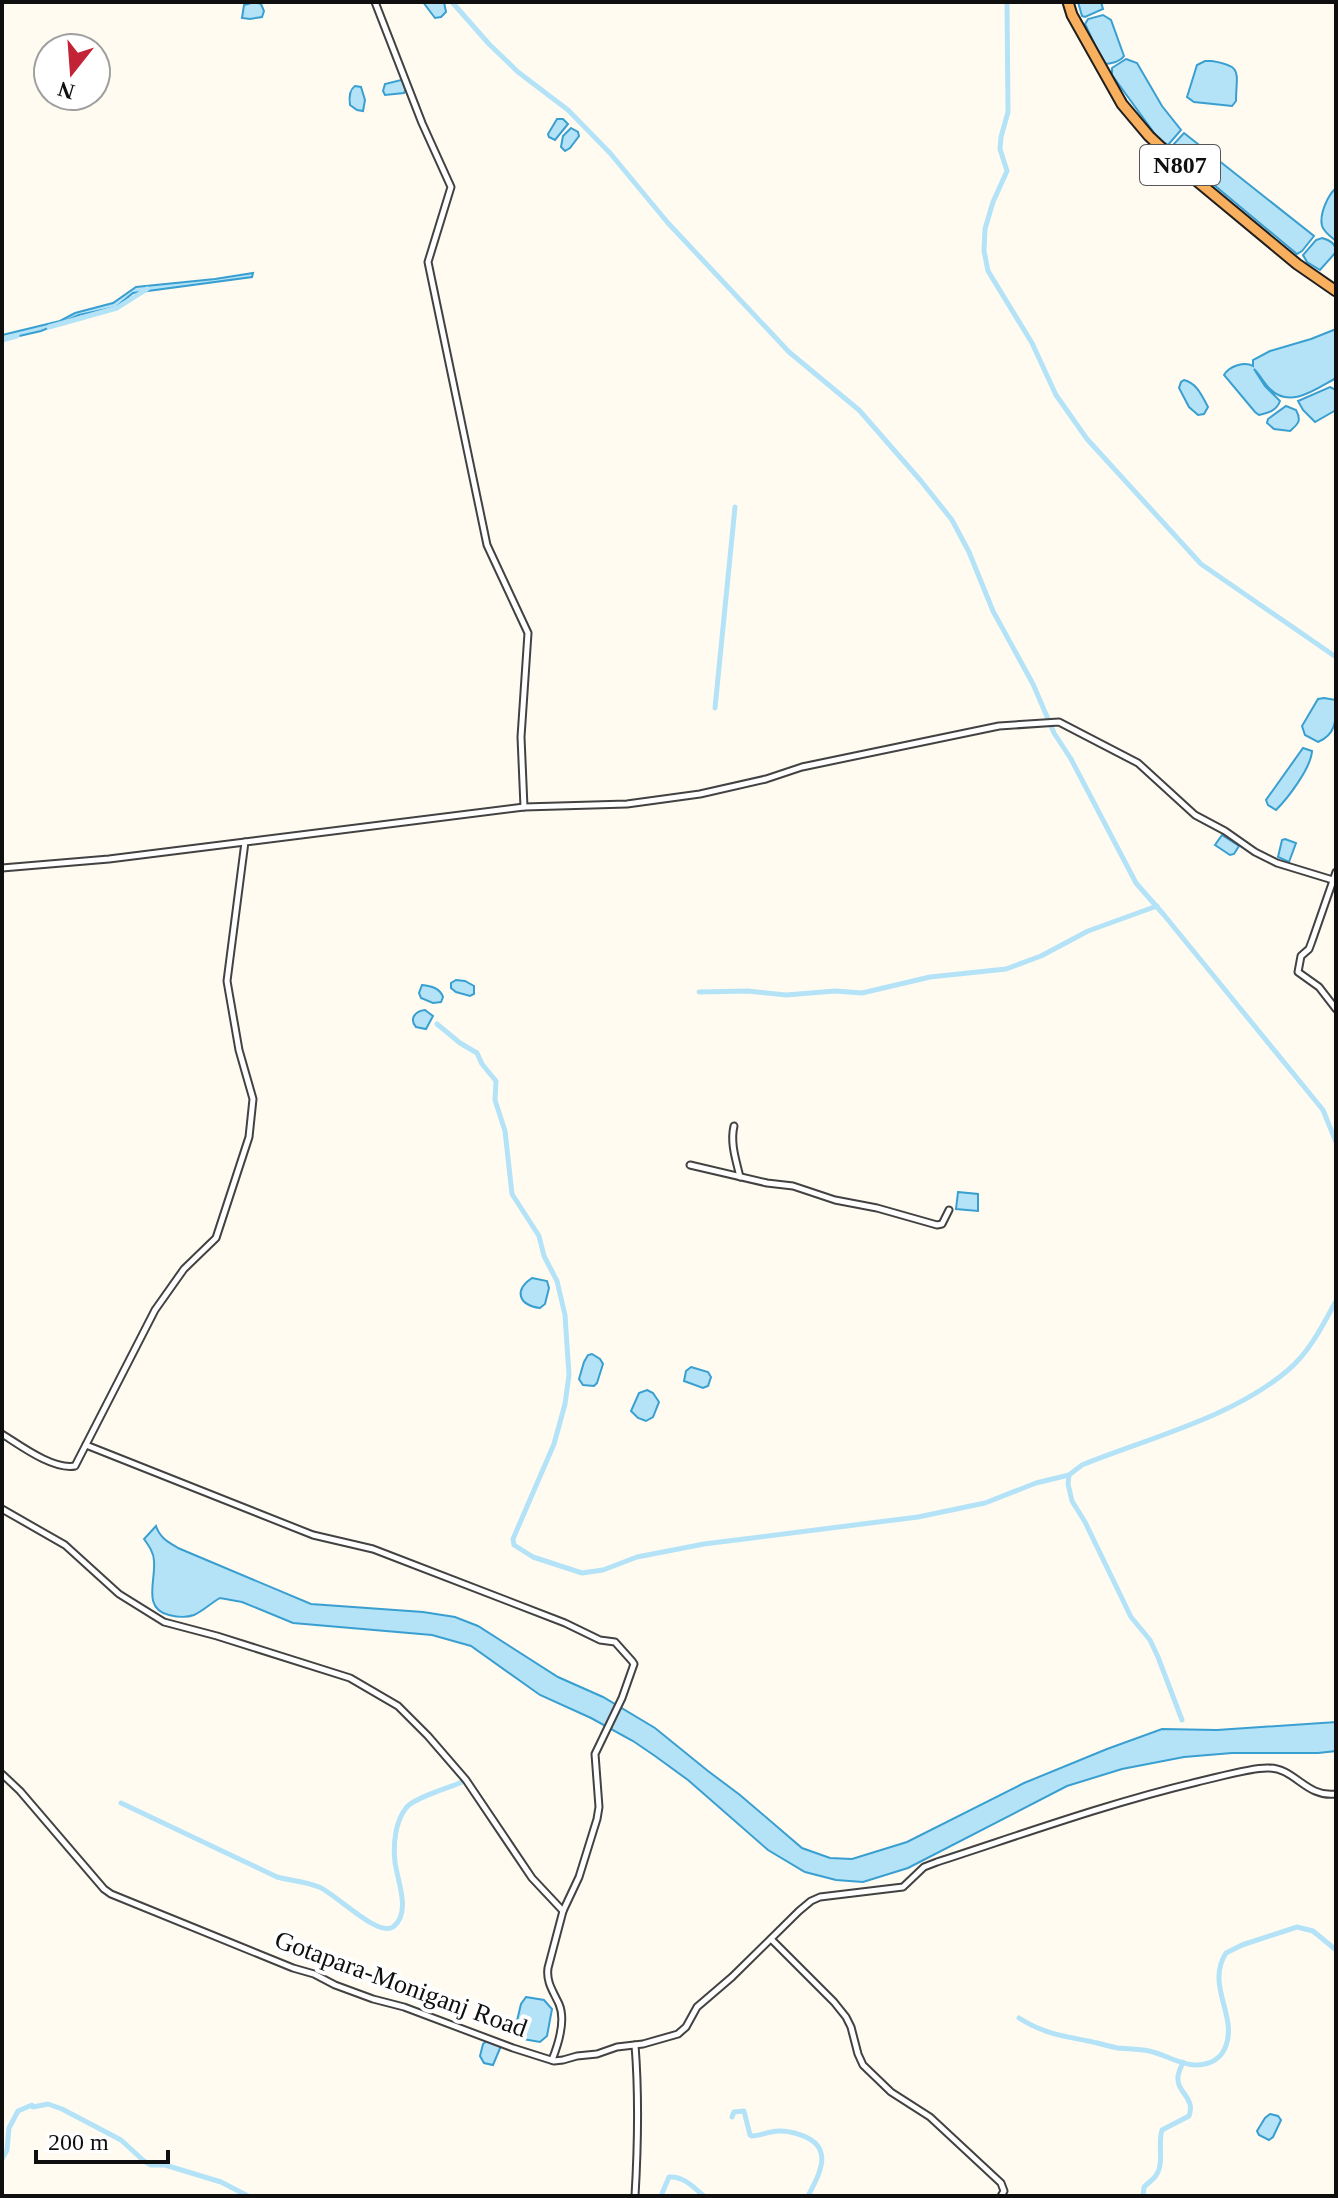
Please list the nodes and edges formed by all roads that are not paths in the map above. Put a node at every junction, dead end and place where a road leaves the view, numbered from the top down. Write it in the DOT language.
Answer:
graph roads {
  1 [pos="375,2"];
  2 [pos="1068,2"];
  3 [pos="1336,291"];
  4 [pos="524,807"];
  5 [pos="245,842"];
  6 [pos="2,868"];
  7 [pos="1336,872"];
  8 [pos="1335,880"];
  9 [pos="1336,1009"];
  10 [pos="734,1126"];
  11 [pos="690,1165"];
  12 [pos="740,1177"];
  13 [pos="949,1210"];
  14 [pos="2,1434"];
  15 [pos="86,1445"];
  16 [pos="2,1509"];
  17 [pos="2,1774"];
  18 [pos="1336,1794"];
  19 [pos="563,1911"];
  20 [pos="771,1939"];
  21 [pos="635,2045"];
  22 [pos="552,2060"];
  23 [pos="635,2196"];
  24 [pos="1001,2196"];
  1 -- 4 [label="street"];
  2 -- 3 [label="highway, N807"];
  4 -- 5 [label="street"];
  4 -- 8 [label="street"];
  5 -- 6 [label="street"];
  5 -- 15 [label="street"];
  7 -- 8 [label="street"];
  8 -- 9 [label="street"];
  10 -- 12 [label="street"];
  11 -- 12 [label="street"];
  12 -- 13 [label="street"];
  14 -- 15 [label="street"];
  15 -- 19 [label="street"];
  16 -- 19 [label="street"];
  17 -- 22 [label="street, Gotapara-Moniganj Road"];
  18 -- 20 [label="street, Gotapara-Moniganj Road"];
  19 -- 22 [label="street"];
  20 -- 21 [label="street, Gotapara-Moniganj Road"];
  20 -- 24 [label="street"];
  21 -- 22 [label="street, Gotapara-Moniganj Road"];
  21 -- 23 [label="street"];
}
